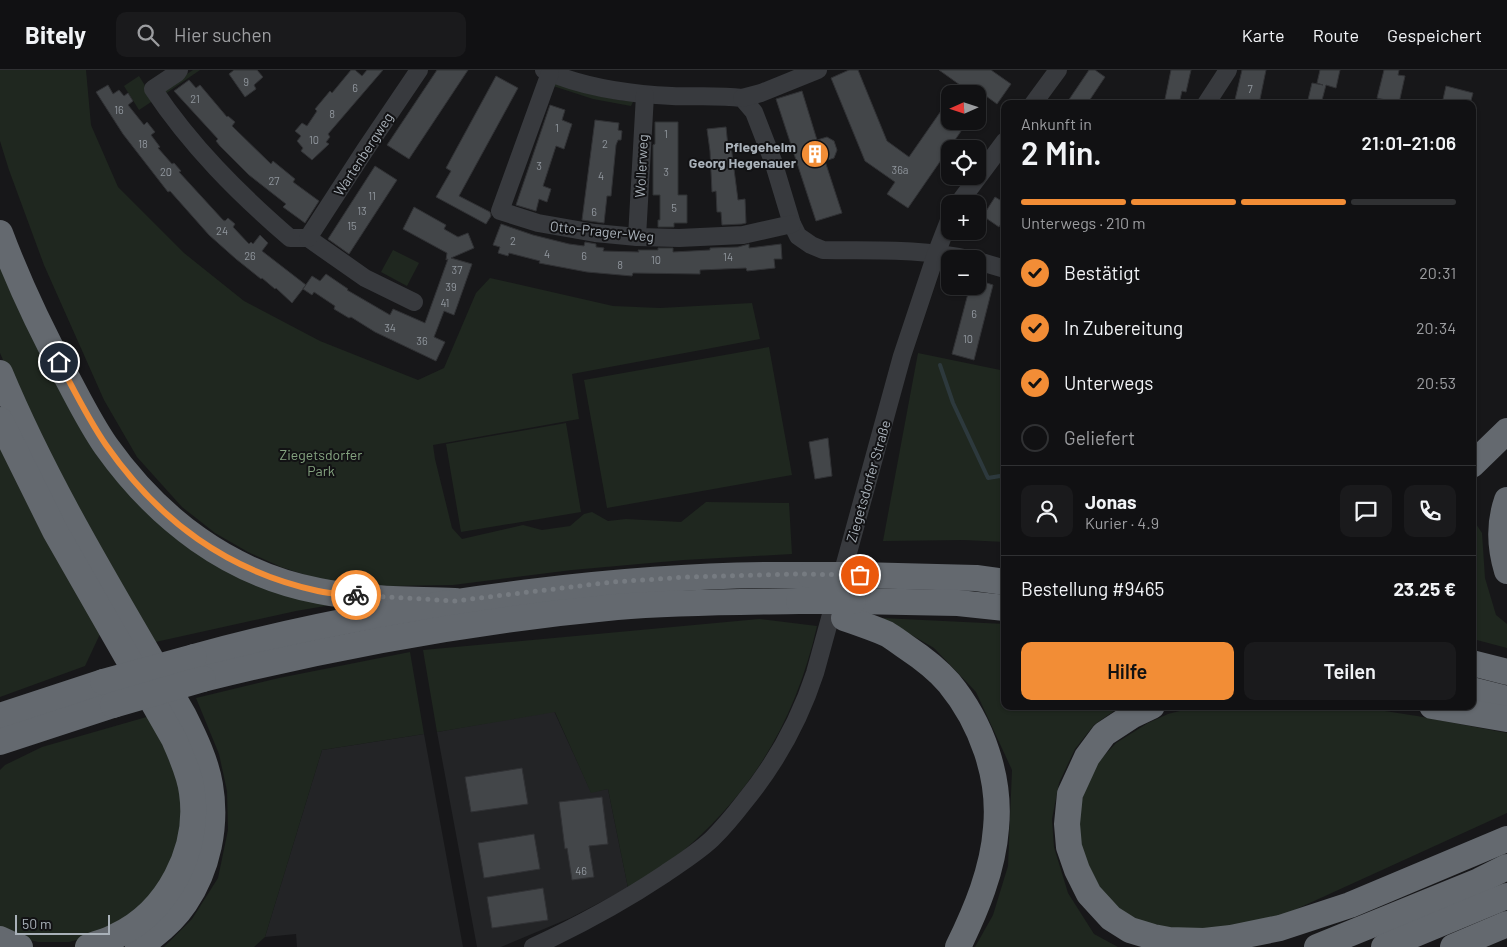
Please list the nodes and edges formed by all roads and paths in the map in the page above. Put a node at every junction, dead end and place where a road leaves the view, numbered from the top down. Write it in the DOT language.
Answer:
graph roads {
  1 [pos="179,70"];
  2 [pos="419,70"];
  3 [pos="818,70"];
  4 [pos="1058,70"];
  5 [pos="1228,70"];
  6 [pos="547,71"];
  7 [pos="645,94"];
  8 [pos="742,98"];
  9 [pos="1036,100"];
  10 [pos="1209,100"];
  11 [pos="1001,146"];
  12 [pos="965,195"];
  13 [pos="792,224"];
  14 [pos="0,233"];
  15 [pos="637,237"];
  16 [pos="308,238"];
  17 [pos="941,240"];
  18 [pos="936,254"];
  19 [pos="941,255"];
  20 [pos="986,263"];
  21 [pos="1001,268"];
  22 [pos="414,302"];
  23 [pos="0,373"];
  24 [pos="0,420"];
  25 [pos="1507,431"];
  26 [pos="1476,461"];
  27 [pos="1507,500"];
  28 [pos="1507,571"];
  29 [pos="1001,581"];
  30 [pos="455,601"];
  31 [pos="1001,608"];
  32 [pos="848,610"];
  33 [pos="1476,664"];
  34 [pos="198,668"];
  35 [pos="1507,672"];
  36 [pos="1476,691"];
  37 [pos="1507,699"];
  38 [pos="103,700"];
  39 [pos="1144,710"];
  40 [pos="1453,710"];
  41 [pos="0,716"];
  42 [pos="1507,720"];
  43 [pos="0,742"];
  44 [pos="0,762"];
  45 [pos="1507,839"];
  46 [pos="1507,867"];
  47 [pos="1507,896"];
  48 [pos="1350,905"];
  49 [pos="1507,924"];
  50 [pos="0,938"];
  51 [pos="20,947"];
  52 [pos="88,947"];
  53 [pos="138,947"];
  54 [pos="533,947"];
  55 [pos="958,947"];
  56 [pos="1256,947"];
  57 [pos="1317,947"];
  58 [pos="1384,947"];
  59 [pos="1453,947"];
  1 -- 16 [label="street"];
  2 -- 16 [label="street, Wartenbergweg"];
  3 -- 8 [label="street"];
  4 -- 9 [label="street"];
  5 -- 10 [label="street"];
  6 -- 7 [label="street"];
  6 -- 15 [label="street, Otto-Prager-Weg"];
  7 -- 8 [label="street"];
  7 -- 15 [label="street, Wollerweg"];
  8 -- 13 [label="street"];
  11 -- 12 [label="street"];
  13 -- 15 [label="street, Otto-Prager-Weg"];
  13 -- 18 [label="street"];
  14 -- 30 [label="highway"];
  16 -- 22 [label="street"];
  17 -- 18 [label="street, Ziegetsdorfer Straße"];
  18 -- 19 [label="street"];
  18 -- 54 [label="street, Ziegetsdorfer Straße"];
  20 -- 21 [label="street"];
  23 -- 53 [label="highway"];
  24 -- 52 [label="highway"];
  25 -- 26 [label="highway"];
  27 -- 28 [label="highway"];
  29 -- 30 [label="highway, bridge"];
  30 -- 34 [label="highway"];
  31 -- 32 [label="highway"];
  32 -- 34 [label="highway"];
  32 -- 55 [label="highway"];
  33 -- 35 [label="highway"];
  34 -- 38 [label="highway, bridge"];
  36 -- 37 [label="highway"];
  38 -- 41 [label="highway"];
  38 -- 43 [label="highway"];
  38 -- 44 [label="highway"];
  39 -- 48 [label="highway"];
  40 -- 42 [label="highway"];
  45 -- 48 [label="highway"];
  46 -- 57 [label="highway"];
  47 -- 58 [label="highway"];
  48 -- 56 [label="highway"];
  49 -- 59 [label="highway"];
  50 -- 51 [label="highway"];
}
